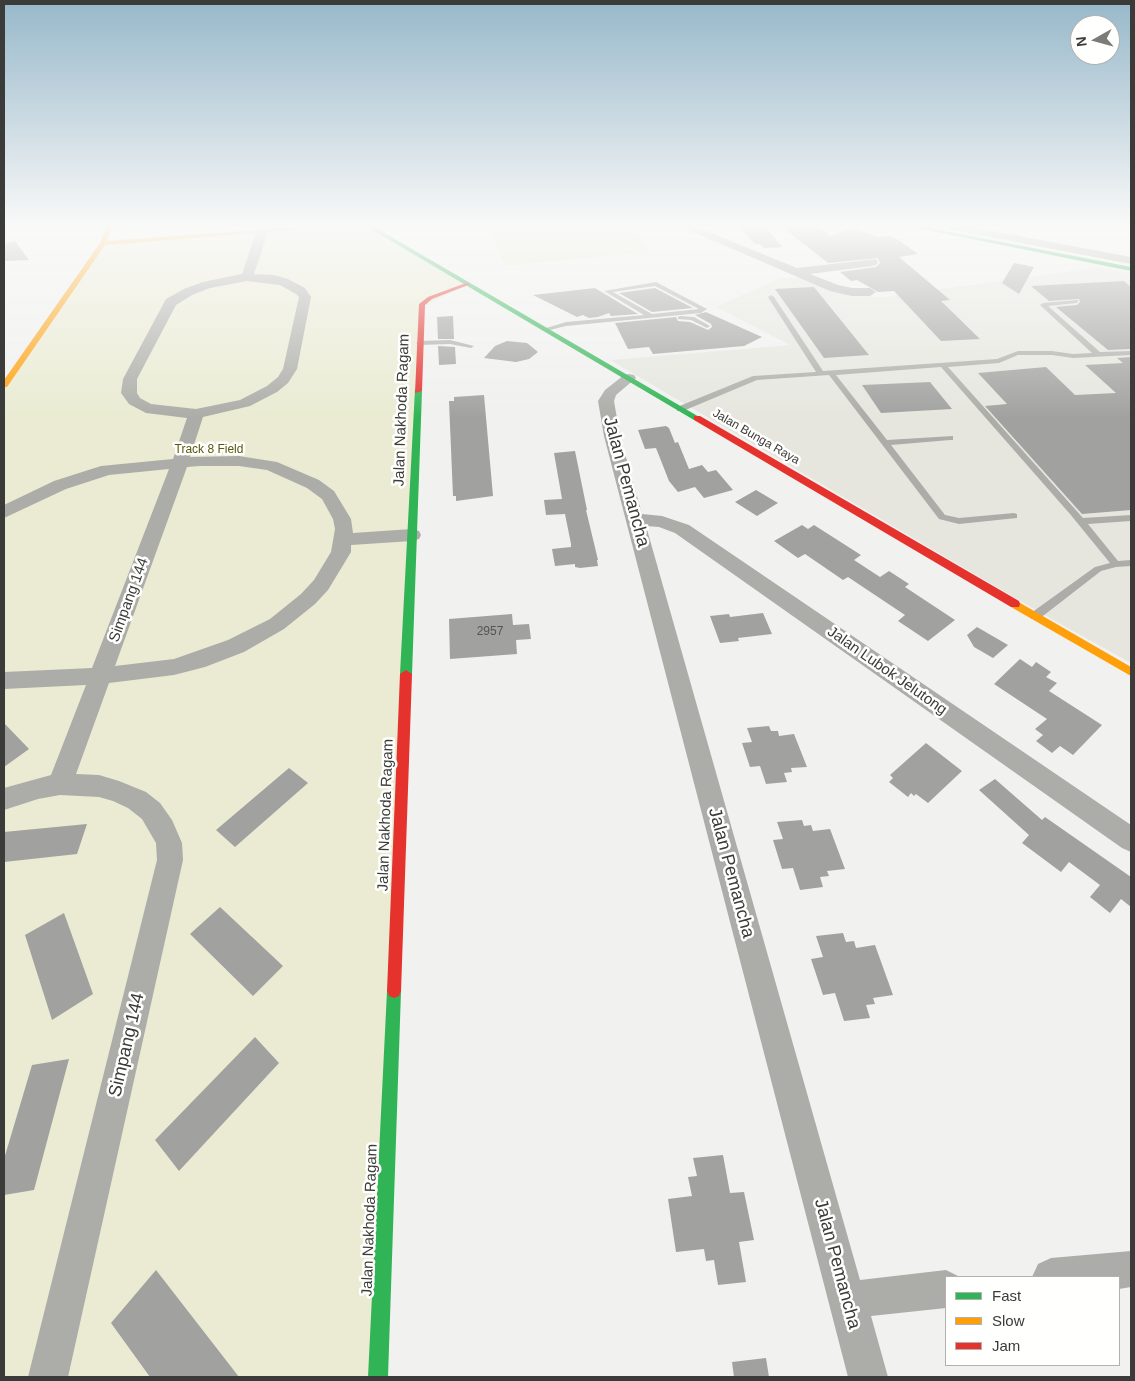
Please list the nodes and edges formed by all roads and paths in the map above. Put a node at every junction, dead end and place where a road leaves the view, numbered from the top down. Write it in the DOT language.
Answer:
graph roads {
  1 [pos="71,289"];
  2 [pos="195,289"];
  3 [pos="298,289"];
  4 [pos="453,289"];
  5 [pos="477,289"];
  6 [pos="619,289"];
  7 [pos="666,289"];
  8 [pos="841,289"];
  9 [pos="870,292"];
  10 [pos="770,297"];
  11 [pos="1076,301"];
  12 [pos="651,316"];
  13 [pos="636,317"];
  14 [pos="706,326"];
  15 [pos="546,329"];
  16 [pos="419,344"];
  17 [pos="471,346"];
  18 [pos="1131,353"];
  19 [pos="1099,355"];
  20 [pos="943,366"];
  21 [pos="826,372"];
  22 [pos="629,378"];
  23 [pos="4,385"];
  24 [pos="680,409"];
  25 [pos="196,414"];
  26 [pos="950,438"];
  27 [pos="886,444"];
  28 [pos="180,463"];
  29 [pos="4,512"];
  30 [pos="1014,516"];
  31 [pos="1131,518"];
  32 [pos="636,519"];
  33 [pos="1082,521"];
  34 [pos="412,535"];
  35 [pos="343,540"];
  36 [pos="1131,563"];
  37 [pos="1116,564"];
  38 [pos="1035,616"];
  39 [pos="1131,672"];
  40 [pos="101,676"];
  41 [pos="4,680"];
  42 [pos="60,784"];
  43 [pos="4,799"];
  44 [pos="1131,840"];
  45 [pos="1131,1269"];
  46 [pos="1061,1276"];
  47 [pos="945,1289"];
  48 [pos="847,1300"];
  49 [pos="48,1377"];
  50 [pos="378,1377"];
  51 [pos="868,1377"];
  1 -- 23 [label="street"];
  2 -- 25 [label="street"];
  3 -- 25 [label="street"];
  4 -- 16 [label="street, Jalan Nakhoda Ragam"];
  5 -- 15 [label="street, Jalan Bunga Raya"];
  6 -- 12 [label="lane"];
  7 -- 12 [label="lane"];
  8 -- 9 [label="street"];
  10 -- 21 [label="lane"];
  11 -- 19 [label="lane"];
  12 -- 13 [label="lane"];
  13 -- 14 [label="lane"];
  13 -- 15 [label="lane"];
  15 -- 22 [label="street, Jalan Bunga Raya"];
  16 -- 17 [label="lane"];
  16 -- 34 [label="street, Jalan Nakhoda Ragam"];
  18 -- 19 [label="lane"];
  19 -- 20 [label="lane"];
  20 -- 21 [label="lane"];
  20 -- 33 [label="lane"];
  21 -- 24 [label="lane"];
  21 -- 27 [label="lane"];
  22 -- 24 [label="street, Jalan Bunga Raya"];
  22 -- 32 [label="street, Jalan Pemancha"];
  24 -- 38 [label="street, Jalan Bunga Raya"];
  25 -- 28 [label="street, Simpang 144"];
  26 -- 27 [label="lane"];
  27 -- 30 [label="lane"];
  28 -- 29 [label="street"];
  28 -- 35 [label="street"];
  28 -- 40 [label="street, Simpang 144"];
  31 -- 33 [label="lane"];
  32 -- 44 [label="street, Jalan Lubok Jelutong"];
  32 -- 48 [label="street, Jalan Pemancha"];
  33 -- 37 [label="lane"];
  34 -- 35 [label="street"];
  34 -- 50 [label="street, Jalan Nakhoda Ragam"];
  35 -- 40 [label="street"];
  36 -- 37 [label="lane"];
  37 -- 38 [label="lane"];
  38 -- 39 [label="street, Jalan Bunga Raya"];
  40 -- 41 [label="street"];
  40 -- 42 [label="street, Simpang 144"];
  42 -- 43 [label="street, Simpang 144"];
  42 -- 49 [label="street, Simpang 144"];
  45 -- 46 [label="street"];
  47 -- 48 [label="street"];
  48 -- 51 [label="street, Jalan Pemancha"];
}
